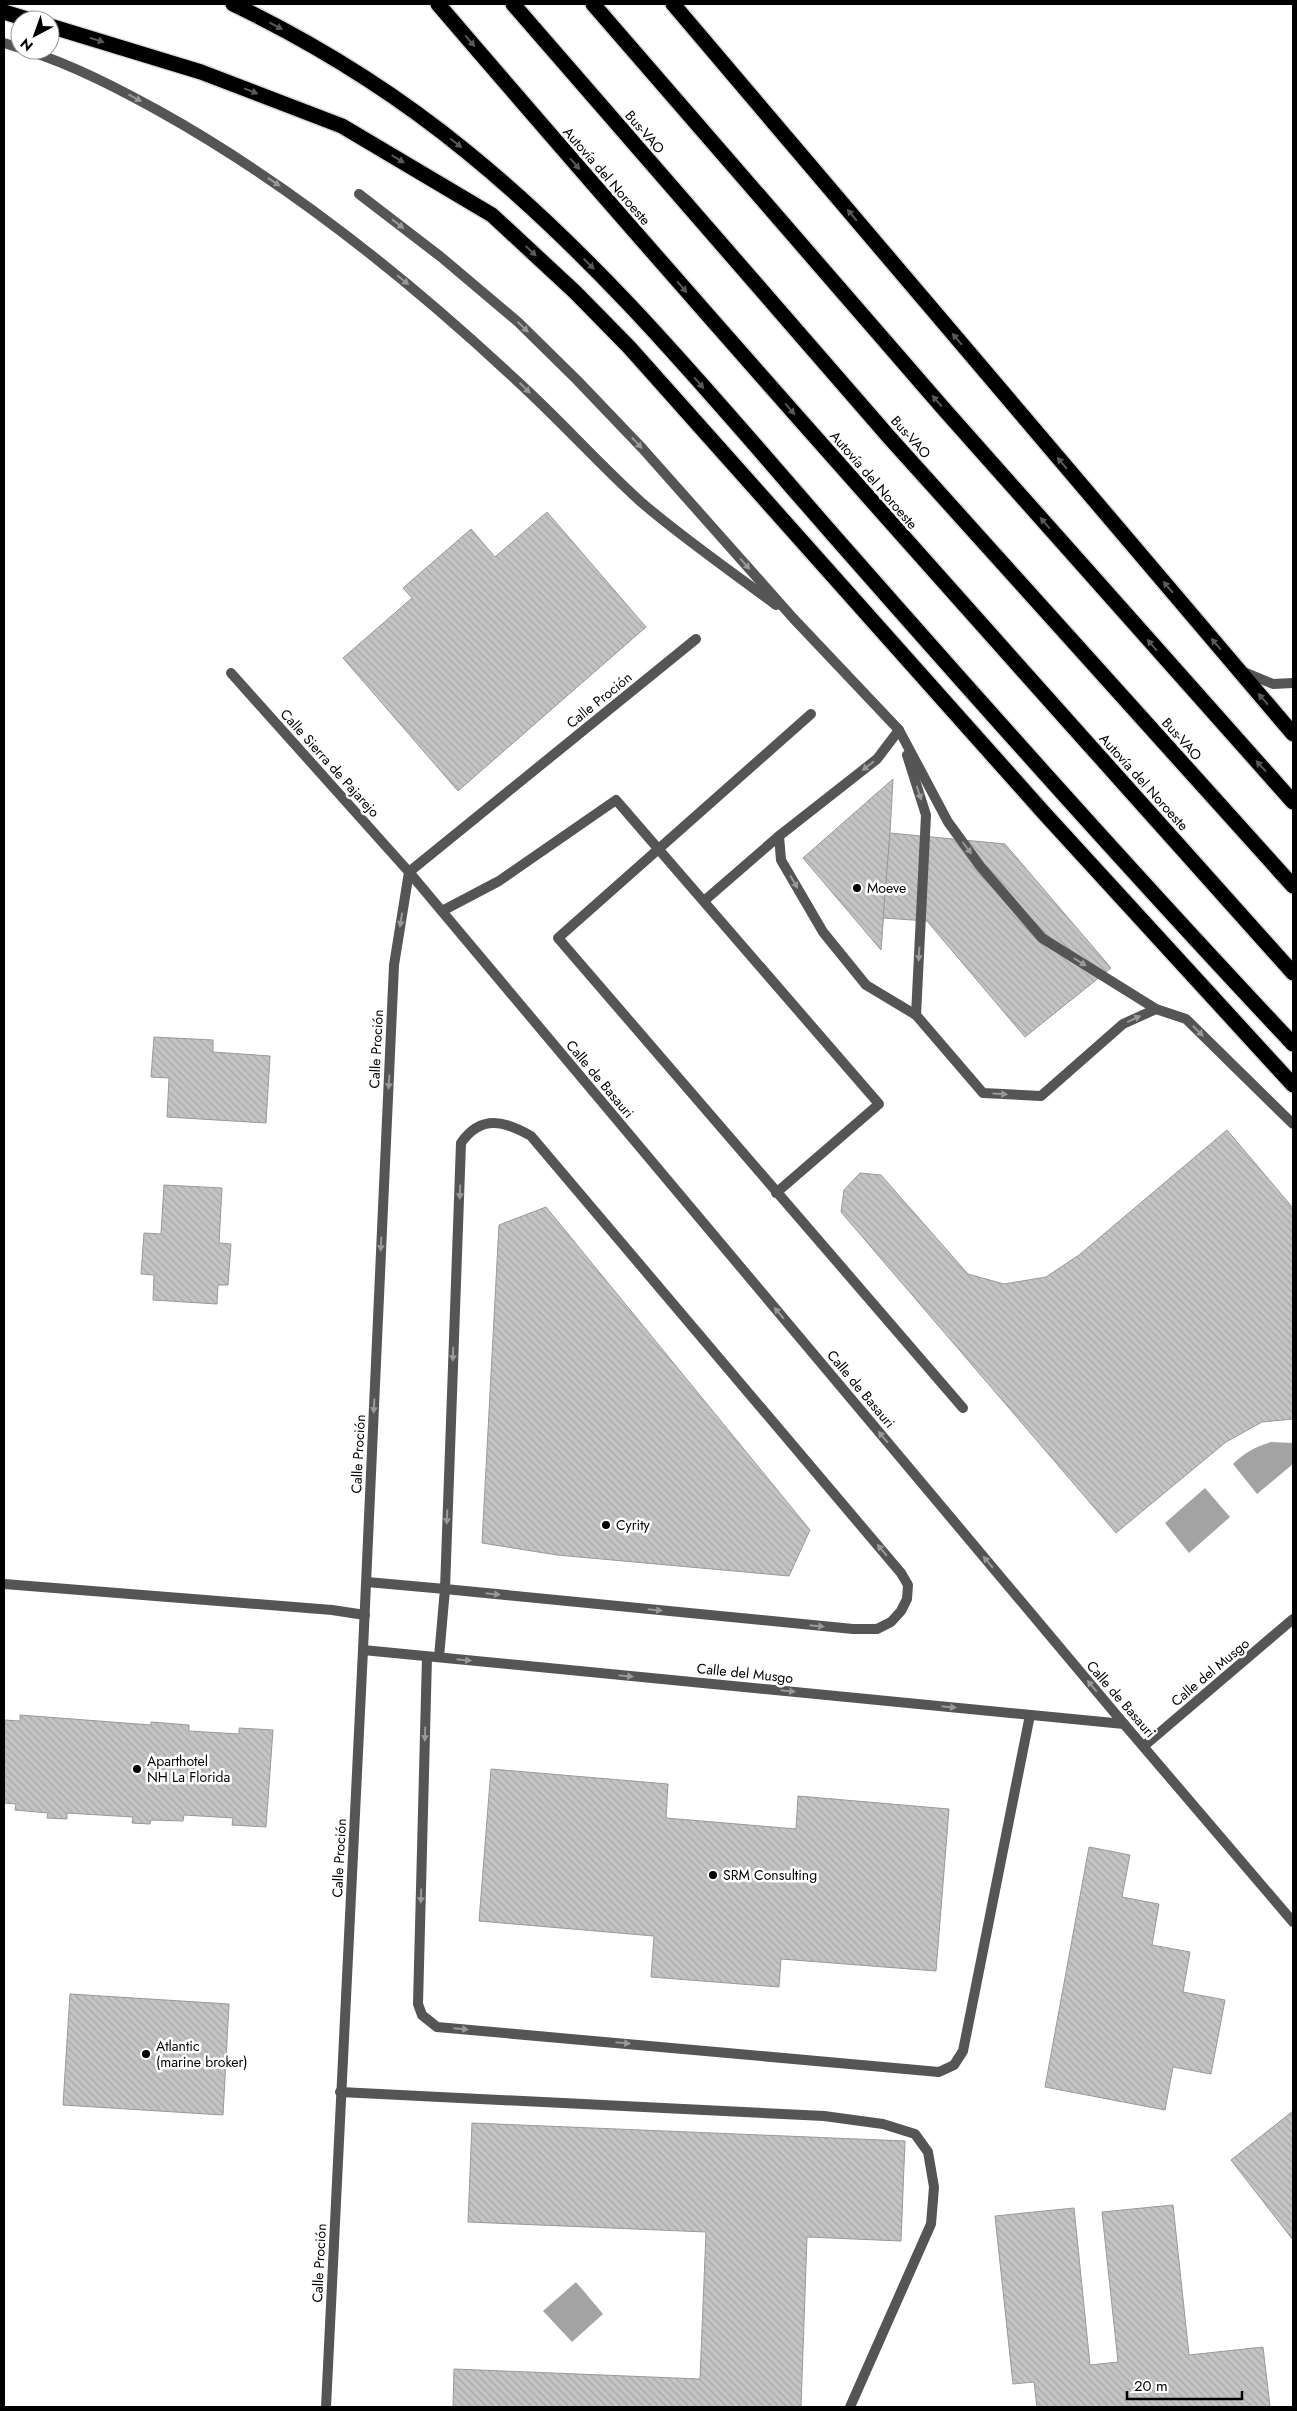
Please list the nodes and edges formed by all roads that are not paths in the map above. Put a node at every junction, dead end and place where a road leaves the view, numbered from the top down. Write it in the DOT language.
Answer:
graph roads {
  1 [pos="233,4"];
  2 [pos="438,4"];
  3 [pos="513,4"];
  4 [pos="593,4"];
  5 [pos="673,4"];
  6 [pos="60,29"];
  7 [pos="52,60"];
  8 [pos="359,194"];
  9 [pos="793,618"];
  10 [pos="696,639"];
  11 [pos="1233,664"];
  12 [pos="231,673"];
  13 [pos="1293,683"];
  14 [pos="811,714"];
  15 [pos="899,730"];
  16 [pos="1293,734"];
  17 [pos="1293,802"];
  18 [pos="779,836"];
  19 [pos="658,848"];
  20 [pos="409,872"];
  21 [pos="1293,886"];
  22 [pos="704,901"];
  23 [pos="442,911"];
  24 [pos="1293,973"];
  25 [pos="1156,1009"];
  26 [pos="916,1015"];
  27 [pos="1293,1044"];
  28 [pos="1293,1084"];
  29 [pos="1293,1124"];
  30 [pos="776,1193"];
  31 [pos="963,1408"];
  32 [pos="366,1582"];
  33 [pos="4,1584"];
  34 [pos="445,1589"];
  35 [pos="365,1615"];
  36 [pos="1293,1619"];
  37 [pos="363,1650"];
  38 [pos="427,1657"];
  39 [pos="439,1657"];
  40 [pos="1030,1715"];
  41 [pos="1124,1724"];
  42 [pos="1144,1746"];
  43 [pos="1293,1922"];
  44 [pos="340,2092"];
  45 [pos="326,2407"];
  46 [pos="850,2407"];
  1 -- 27 [label="highway, one-way"];
  2 -- 24 [label="highway, Autovía del Noroeste, one-way"];
  3 -- 21 [label="highway, Bus-VAO"];
  17 -- 4 [label="highway, one-way"];
  11 -- 5 [label="highway, one-way"];
  6 -- 28 [label="highway, one-way"];
  7 -- 9 [label="street, one-way"];
  8 -- 9 [label="street, one-way"];
  9 -- 15 [label="street"];
  10 -- 20 [label="street, Calle Proción"];
  11 -- 13 [label="street"];
  16 -- 11 [label="highway, one-way"];
  12 -- 20 [label="street, Calle Sierra de Pajarejo"];
  14 -- 19 [label="street"];
  15 -- 18 [label="street, one-way"];
  15 -- 25 [label="street, one-way"];
  15 -- 26 [label="street, one-way"];
  18 -- 22 [label="street"];
  18 -- 26 [label="street, one-way"];
  19 -- 22 [label="street"];
  19 -- 23 [label="street"];
  19 -- 30 [label="street"];
  20 -- 23 [label="street, Calle de Basauri"];
  20 -- 32 [label="street, Calle Proción, one-way"];
  22 -- 30 [label="street"];
  41 -- 23 [label="street, Calle de Basauri, one-way"];
  26 -- 25 [label="street, one-way"];
  25 -- 29 [label="street, one-way"];
  30 -- 31 [label="street"];
  32 -- 34 [label="street"];
  32 -- 35 [label="street, Calle Proción"];
  33 -- 35 [label="street"];
  34 -- 34 [label="street, one-way"];
  34 -- 39 [label="street"];
  35 -- 37 [label="street, Calle Proción"];
  36 -- 42 [label="street, Calle del Musgo"];
  37 -- 38 [label="street, Calle del Musgo"];
  37 -- 44 [label="street, Calle Proción"];
  38 -- 39 [label="street, Calle del Musgo"];
  38 -- 40 [label="street, one-way"];
  39 -- 40 [label="street, Calle del Musgo, one-way"];
  40 -- 41 [label="street, Calle del Musgo"];
  41 -- 42 [label="street, Calle de Basauri"];
  42 -- 43 [label="street, Calle de Basauri"];
  44 -- 45 [label="street, Calle Proción"];
  44 -- 46 [label="street"];
}
